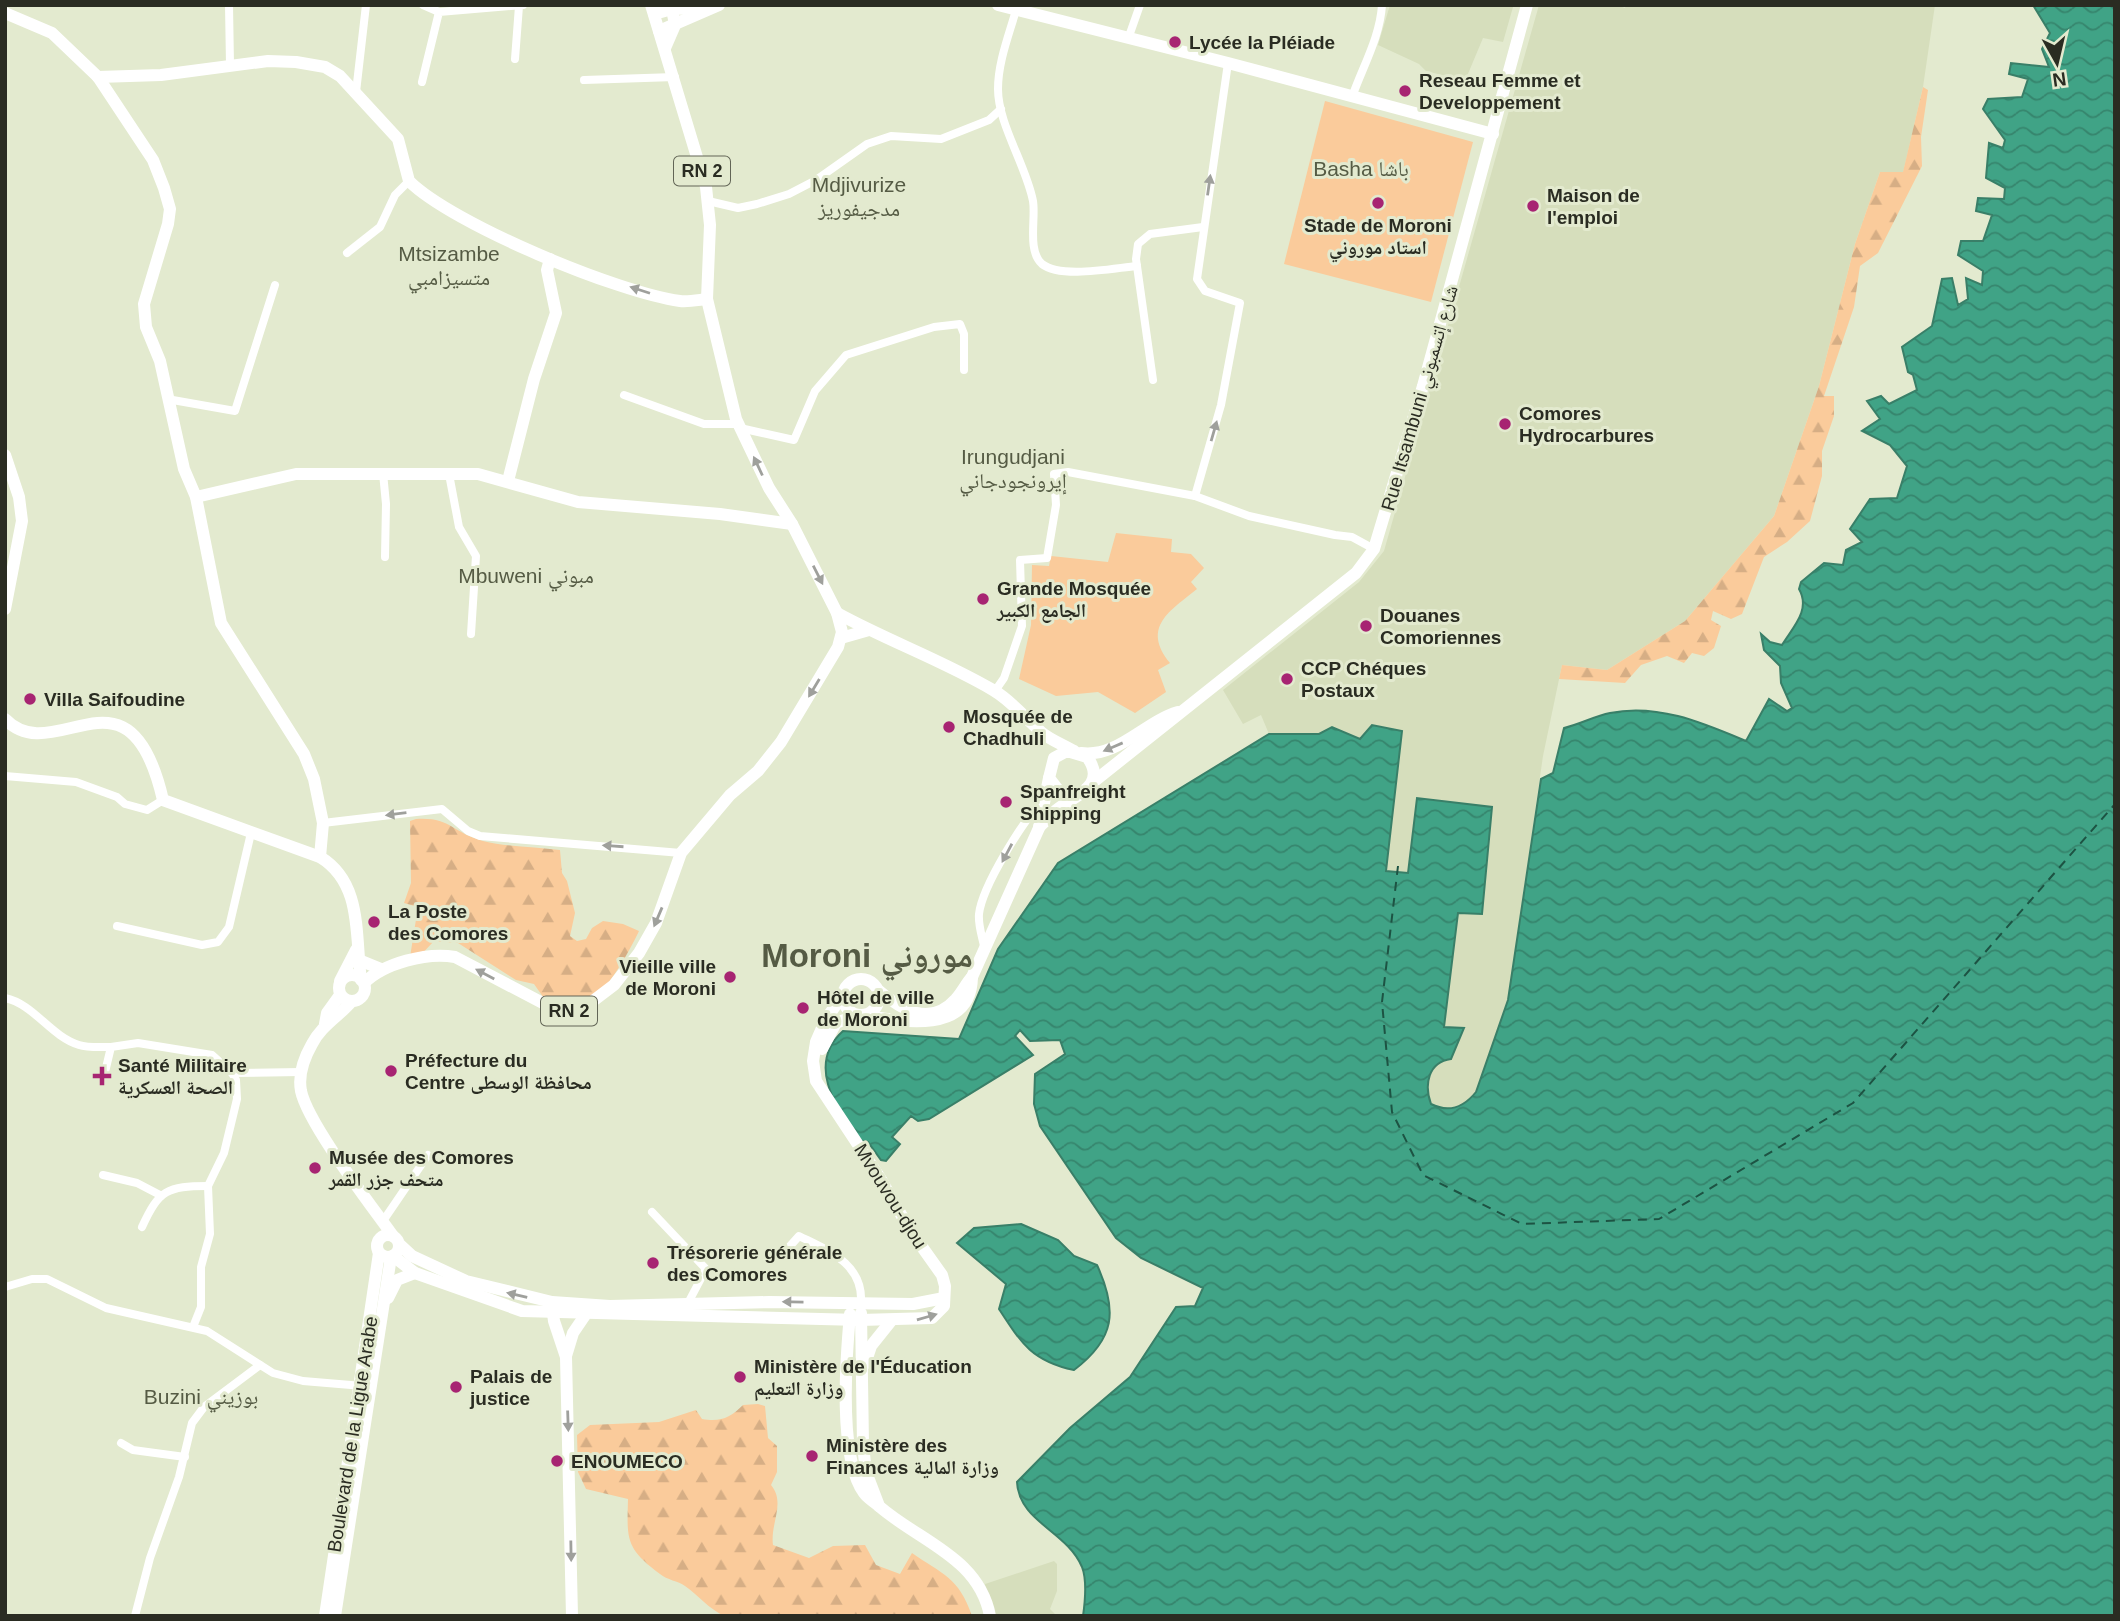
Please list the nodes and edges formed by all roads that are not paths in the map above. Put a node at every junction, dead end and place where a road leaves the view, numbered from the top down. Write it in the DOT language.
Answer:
graph roads {
  1 [pos="229,5"];
  2 [pos="366,5"];
  3 [pos="423,5"];
  4 [pos="998,5"];
  5 [pos="1140,5"];
  6 [pos="1382,5"];
  7 [pos="1527,5"];
  8 [pos="521,6"];
  9 [pos="715,6"];
  10 [pos="669,7"];
  11 [pos="653,9"];
  12 [pos="1016,10"];
  13 [pos="439,12"];
  14 [pos="5,13"];
  15 [pos="675,25"];
  16 [pos="659,31"];
  17 [pos="1128,39"];
  18 [pos="665,48"];
  19 [pos="515,59"];
  20 [pos="1228,63"];
  21 [pos="230,65"];
  22 [pos="98,77"];
  23 [pos="675,77"];
  24 [pos="584,79"];
  25 [pos="422,82"];
  26 [pos="356,92"];
  27 [pos="1352,97"];
  28 [pos="1001,109"];
  29 [pos="1493,134"];
  30 [pos="409,181"];
  31 [pos="708,201"];
  32 [pos="1203,227"];
  33 [pos="347,253"];
  34 [pos="550,259"];
  35 [pos="1137,266"];
  36 [pos="275,285"];
  37 [pos="707,299"];
  38 [pos="964,370"];
  39 [pos="1153,380"];
  40 [pos="624,395"];
  41 [pos="167,399"];
  42 [pos="739,426"];
  43 [pos="6,462"];
  44 [pos="383,473"];
  45 [pos="449,474"];
  46 [pos="508,481"];
  47 [pos="1195,496"];
  48 [pos="196,497"];
  49 [pos="792,524"];
  50 [pos="1374,549"];
  51 [pos="386,557"];
  52 [pos="5,609"];
  53 [pos="837,613"];
  54 [pos="869,630"];
  55 [pos="471,634"];
  56 [pos="841,638"];
  57 [pos="995,691"];
  58 [pos="1185,710"];
  59 [pos="5,719"];
  60 [pos="1042,733"];
  61 [pos="1078,752"];
  62 [pos="1051,764"];
  63 [pos="5,776"];
  64 [pos="1049,778"];
  65 [pos="1092,783"];
  66 [pos="1076,796"];
  67 [pos="1046,797"];
  68 [pos="163,800"];
  69 [pos="323,823"];
  70 [pos="1039,828"];
  71 [pos="251,834"];
  72 [pos="681,853"];
  73 [pos="320,858"];
  74 [pos="117,926"];
  75 [pos="985,949"];
  76 [pos="358,955"];
  77 [pos="381,970"];
  78 [pos="972,977"];
  79 [pos="340,981"];
  80 [pos="363,981"];
  81 [pos="878,990"];
  82 [pos="843,995"];
  83 [pos="5,998"];
  84 [pos="346,998"];
  85 [pos="861,1015"];
  86 [pos="111,1047"];
  87 [pos="105,1072"];
  88 [pos="301,1072"];
  89 [pos="232,1073"];
  90 [pos="828,1096"];
  91 [pos="428,1156"];
  92 [pos="103,1175"];
  93 [pos="208,1186"];
  94 [pos="160,1195"];
  95 [pos="370,1204"];
  96 [pos="652,1212"];
  97 [pos="383,1222"];
  98 [pos="142,1227"];
  99 [pos="396,1240"];
  100 [pos="789,1245"];
  101 [pos="385,1252"];
  102 [pos="415,1273"];
  103 [pos="5,1287"];
  104 [pos="943,1298"];
  105 [pos="856,1304"];
  106 [pos="552,1308"];
  107 [pos="590,1308"];
  108 [pos="687,1309"];
  109 [pos="382,1318"];
  110 [pos="855,1320"];
  111 [pos="891,1321"];
  112 [pos="193,1327"];
  113 [pos="566,1357"];
  114 [pos="260,1365"];
  115 [pos="862,1382"];
  116 [pos="364,1387"];
  117 [pos="121,1443"];
  118 [pos="185,1457"];
  119 [pos="880,1506"];
  120 [pos="331,1611"];
  121 [pos="135,1616"];
  122 [pos="572,1616"];
  123 [pos="990,1616"];
  1 -- 21 [label="street"];
  2 -- 26 [label="street"];
  3 -- 13 [label="street"];
  4 -- 12 [label="main road"];
  5 -- 17 [label="street"];
  6 -- 27 [label="street"];
  7 -- 29 [label="main road, Rue Itsambuni شارع إتسمبوني"];
  8 -- 13 [label="street"];
  8 -- 19 [label="street"];
  9 -- 10 [label="main road"];
  9 -- 15 [label="main road"];
  10 -- 11 [label="main road"];
  10 -- 15 [label="main road"];
  11 -- 16 [label="main road, RN 2"];
  12 -- 17 [label="main road"];
  12 -- 28 [label="street"];
  13 -- 25 [label="street"];
  14 -- 22 [label="main road"];
  15 -- 16 [label="main road"];
  15 -- 18 [label="main road"];
  16 -- 18 [label="main road, RN 2"];
  17 -- 20 [label="main road"];
  18 -- 23 [label="main road, RN 2"];
  20 -- 27 [label="main road"];
  32 -- 20 [label="street, one-way"];
  21 -- 22 [label="main road"];
  21 -- 26 [label="main road"];
  22 -- 41 [label="main road"];
  23 -- 24 [label="street"];
  23 -- 31 [label="main road, RN 2"];
  26 -- 30 [label="main road"];
  27 -- 29 [label="main road"];
  28 -- 31 [label="street"];
  28 -- 35 [label="street"];
  29 -- 50 [label="main road, Rue Itsambuni شارع إتسمبوني"];
  30 -- 33 [label="street"];
  30 -- 34 [label="main road"];
  31 -- 37 [label="main road, RN 2"];
  32 -- 35 [label="street"];
  47 -- 32 [label="street, one-way"];
  37 -- 34 [label="main road, one-way"];
  34 -- 46 [label="main road"];
  35 -- 39 [label="street"];
  36 -- 41 [label="street"];
  37 -- 42 [label="main road, RN 2"];
  38 -- 42 [label="street"];
  40 -- 42 [label="street"];
  41 -- 48 [label="main road"];
  49 -- 42 [label="main road, RN 2, one-way"];
  43 -- 52 [label="main road"];
  44 -- 45 [label="main road"];
  44 -- 48 [label="main road"];
  44 -- 51 [label="street"];
  45 -- 46 [label="main road"];
  45 -- 55 [label="street"];
  46 -- 49 [label="main road"];
  47 -- 50 [label="street"];
  47 -- 57 [label="street"];
  48 -- 69 [label="main road"];
  49 -- 53 [label="main road, RN 2, one-way"];
  50 -- 58 [label="main road, Rue Itsambuni شارع إتسمبوني"];
  53 -- 54 [label="main road"];
  53 -- 56 [label="main road, RN 2"];
  54 -- 56 [label="main road"];
  54 -- 57 [label="main road"];
  56 -- 72 [label="main road, RN 2, one-way"];
  57 -- 60 [label="main road"];
  58 -- 61 [label="main road, Rue Itsambuni شارع إتسمبوني, one-way"];
  58 -- 65 [label="main road, Rue Itsambuni شارع إتسمبوني"];
  59 -- 68 [label="main road"];
  60 -- 61 [label="main road"];
  60 -- 62 [label="main road"];
  61 -- 62 [label="main road"];
  61 -- 65 [label="main road"];
  62 -- 64 [label="main road"];
  63 -- 68 [label="street"];
  64 -- 66 [label="main road"];
  64 -- 67 [label="main road"];
  65 -- 66 [label="main road"];
  66 -- 70 [label="main road"];
  67 -- 70 [label="main road"];
  67 -- 75 [label="street, one-way"];
  68 -- 71 [label="main road"];
  72 -- 69 [label="street, one-way"];
  69 -- 73 [label="main road"];
  70 -- 75 [label="main road"];
  71 -- 73 [label="main road"];
  71 -- 74 [label="street"];
  72 -- 77 [label="main road, RN 2, one-way"];
  73 -- 76 [label="main road"];
  75 -- 78 [label="main road"];
  76 -- 77 [label="main road"];
  76 -- 79 [label="main road"];
  76 -- 80 [label="main road"];
  77 -- 80 [label="main road, RN 2"];
  78 -- 81 [label="main road"];
  78 -- 85 [label="main road"];
  79 -- 80 [label="main road"];
  79 -- 84 [label="main road"];
  80 -- 84 [label="main road"];
  81 -- 82 [label="main road"];
  81 -- 85 [label="main road"];
  82 -- 85 [label="main road"];
  82 -- 90 [label="main road, Mvouvou-djou"];
  83 -- 86 [label="street"];
  84 -- 88 [label="main road"];
  85 -- 90 [label="main road, Mvouvou-djou"];
  86 -- 87 [label="street"];
  86 -- 89 [label="street"];
  88 -- 89 [label="street"];
  88 -- 95 [label="main road"];
  89 -- 93 [label="street"];
  90 -- 104 [label="main road, Mvouvou-djou"];
  91 -- 97 [label="street"];
  92 -- 94 [label="street"];
  93 -- 94 [label="street"];
  93 -- 112 [label="street"];
  94 -- 98 [label="street"];
  95 -- 97 [label="main road"];
  95 -- 101 [label="main road"];
  96 -- 108 [label="street"];
  97 -- 99 [label="main road"];
  99 -- 101 [label="main road"];
  99 -- 101 [label="main road"];
  106 -- 99 [label="main road, one-way"];
  100 -- 105 [label="street"];
  101 -- 102 [label="main road"];
  101 -- 109 [label="main road, Boulevard de la Ligue Arabe"];
  101 -- 116 [label="main road, Boulevard de la Ligue Arabe"];
  102 -- 106 [label="main road"];
  102 -- 109 [label="main road"];
  103 -- 112 [label="street"];
  104 -- 105 [label="main road"];
  111 -- 104 [label="main road, one-way"];
  105 -- 108 [label="main road, one-way"];
  105 -- 110 [label="main road"];
  106 -- 107 [label="main road"];
  106 -- 113 [label="main road"];
  107 -- 108 [label="main road"];
  107 -- 113 [label="main road"];
  108 -- 110 [label="main road"];
  109 -- 116 [label="main road, Boulevard de la Ligue Arabe"];
  110 -- 111 [label="main road"];
  110 -- 115 [label="main road"];
  110 -- 119 [label="main road"];
  111 -- 115 [label="main road"];
  112 -- 114 [label="street"];
  113 -- 122 [label="main road, one-way"];
  114 -- 116 [label="street"];
  114 -- 118 [label="street"];
  115 -- 119 [label="main road"];
  116 -- 120 [label="main road, Boulevard de la Ligue Arabe"];
  117 -- 118 [label="street"];
  118 -- 121 [label="street"];
  119 -- 123 [label="main road"];
}
